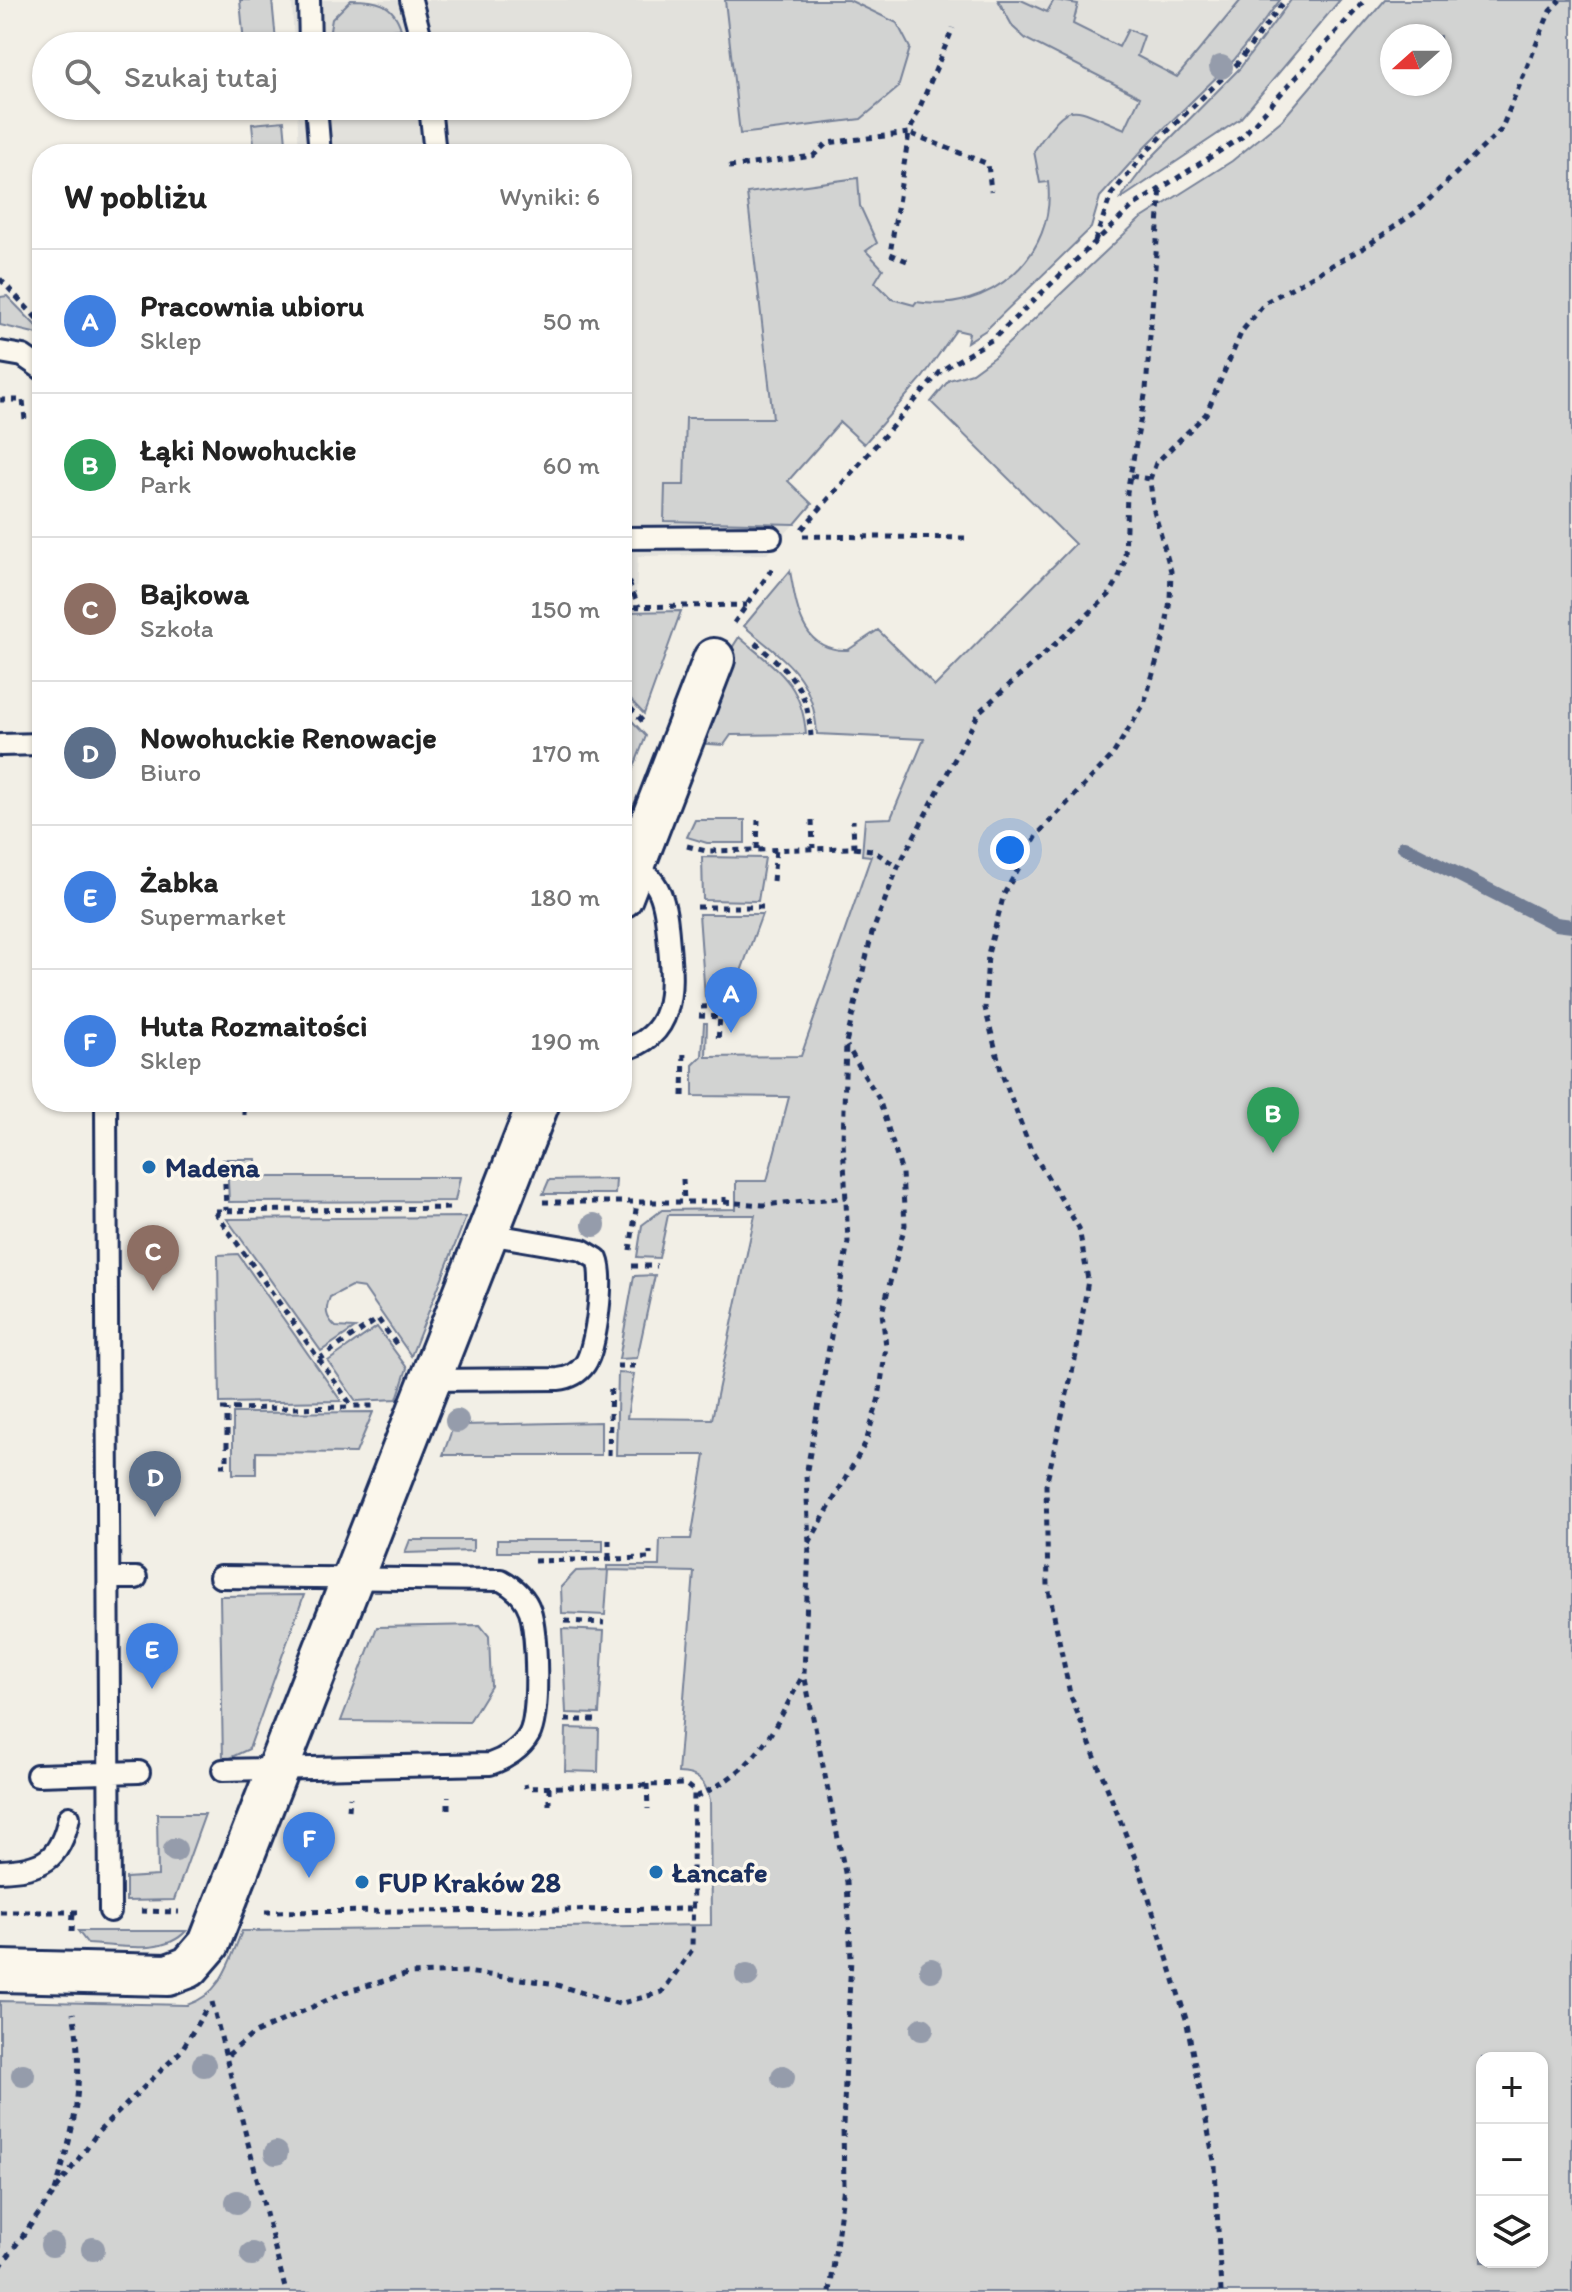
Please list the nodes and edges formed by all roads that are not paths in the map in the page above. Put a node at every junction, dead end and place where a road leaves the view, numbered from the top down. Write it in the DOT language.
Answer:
graph roads {
  1 [pos="309,0"];
  2 [pos="411,0"];
  3 [pos="310,32"];
  4 [pos="419,32"];
  5 [pos="317,120"];
  6 [pos="431,120"];
  7 [pos="319,144"];
  8 [pos="434,144"];
  9 [pos="0,352"];
  10 [pos="32,362"];
  11 [pos="771,537"];
  12 [pos="632,538"];
  13 [pos="714,659"];
  14 [pos="32,744"];
  15 [pos="0,745"];
  16 [pos="632,862"];
  17 [pos="632,877"];
  18 [pos="632,1046"];
  19 [pos="106,1112"];
  20 [pos="535,1112"];
  21 [pos="488,1234"];
  22 [pos="430,1380"];
  23 [pos="355,1576"];
  24 [pos="220,1577"];
  25 [pos="109,1578"];
  26 [pos="136,1578"];
  27 [pos="277,1769"];
  28 [pos="223,1770"];
  29 [pos="139,1772"];
  30 [pos="108,1774"];
  31 [pos="37,1775"];
  32 [pos="69,1817"];
  33 [pos="0,1871"];
  34 [pos="110,1911"];
  35 [pos="0,1971"];
  1 -- 3 [label="lane"];
  2 -- 4 [label="lane"];
  5 -- 7 [label="lane"];
  6 -- 8 [label="lane"];
  9 -- 10 [label="lane"];
  11 -- 12 [label="lane"];
  13 -- 16 [label="street"];
  14 -- 15 [label="lane"];
  17 -- 18 [label="lane"];
  19 -- 25 [label="lane"];
  20 -- 21 [label="street"];
  21 -- 22 [label="street"];
  21 -- 22 [label="lane"];
  22 -- 23 [label="street"];
  23 -- 24 [label="lane"];
  23 -- 27 [label="street"];
  23 -- 27 [label="lane"];
  25 -- 26 [label="lane"];
  25 -- 30 [label="lane"];
  27 -- 28 [label="lane"];
  27 -- 35 [label="street"];
  29 -- 30 [label="lane"];
  30 -- 31 [label="lane"];
  30 -- 34 [label="lane"];
  32 -- 33 [label="lane"];
}
